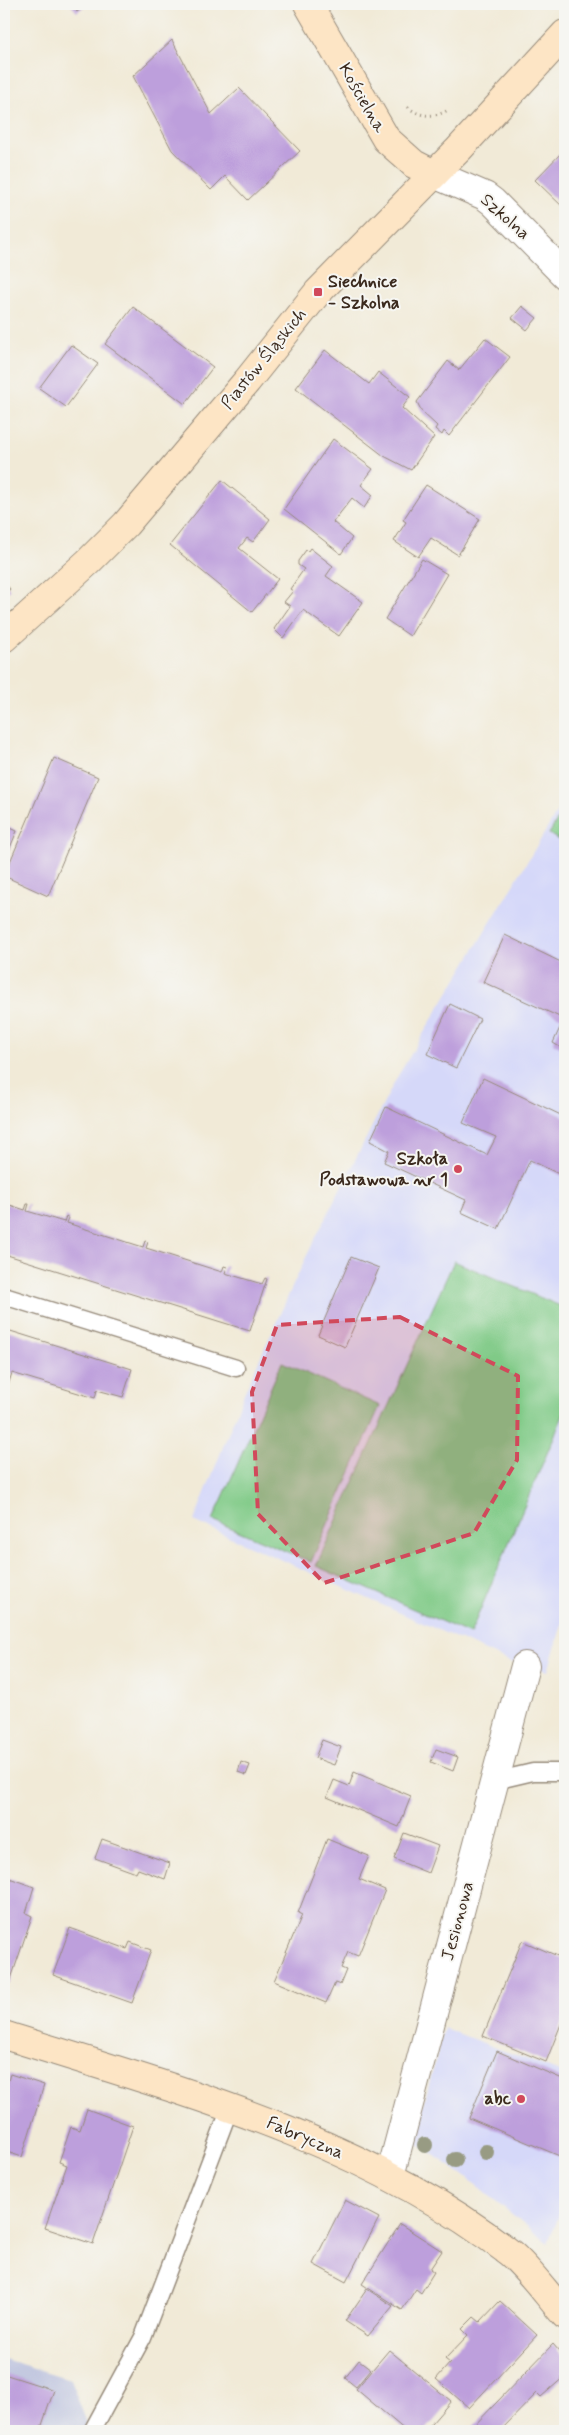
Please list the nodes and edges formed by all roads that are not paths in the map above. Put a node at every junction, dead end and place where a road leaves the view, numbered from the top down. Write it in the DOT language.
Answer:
graph roads {
  1 [pos="308,4"];
  2 [pos="565,34"];
  3 [pos="434,174"];
  4 [pos="565,275"];
  5 [pos="4,638"];
  6 [pos="4,1296"];
  7 [pos="236,1368"];
  8 [pos="525,1666"];
  9 [pos="565,1772"];
  10 [pos="495,1781"];
  11 [pos="4,2035"];
  12 [pos="230,2108"];
  13 [pos="390,2176"];
  14 [pos="565,2315"];
  15 [pos="92,2431"];
  1 -- 3 [label="street, Kościelna"];
  2 -- 3 [label="street, Piastów Śląskich"];
  3 -- 4 [label="street, Szkolna"];
  3 -- 5 [label="street, Piastów Śląskich"];
  6 -- 7 [label="lane"];
  8 -- 10 [label="street, Jesionowa"];
  9 -- 10 [label="lane"];
  10 -- 13 [label="street, Jesionowa"];
  11 -- 12 [label="street, Fabryczna"];
  12 -- 13 [label="street, Fabryczna"];
  12 -- 15 [label="lane"];
  13 -- 14 [label="street, Fabryczna"];
}
